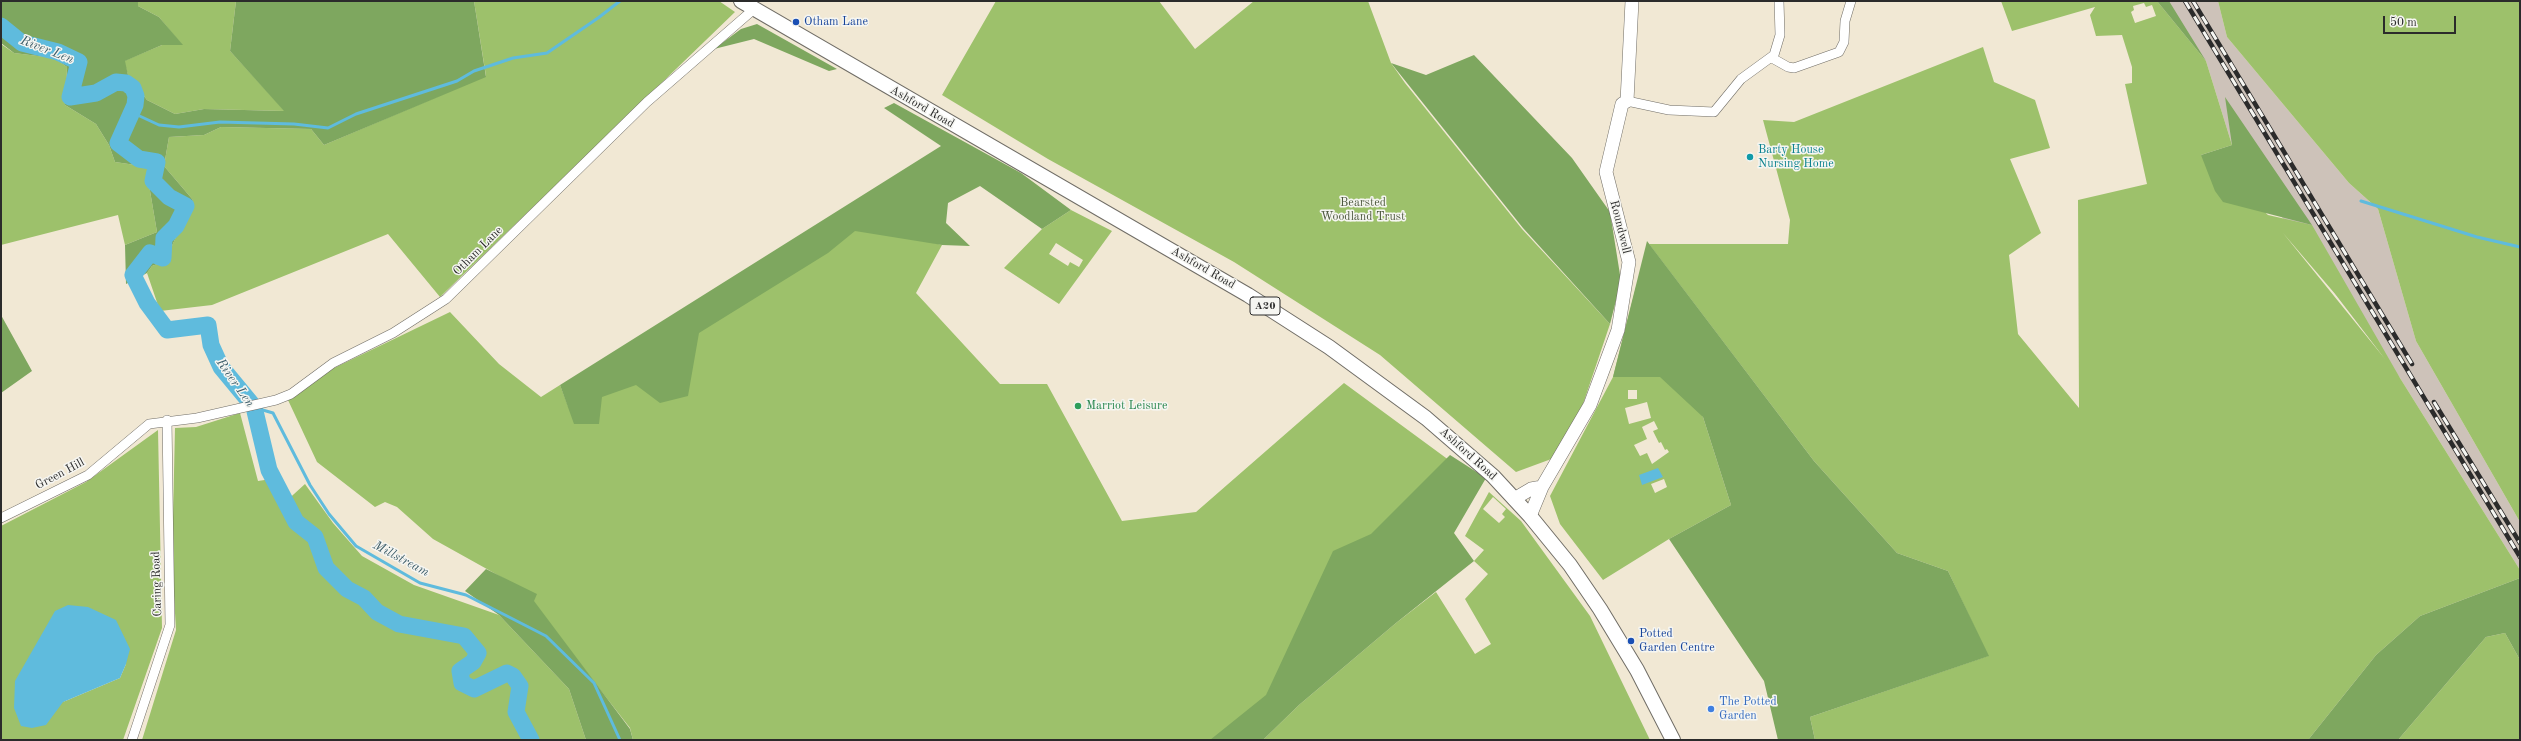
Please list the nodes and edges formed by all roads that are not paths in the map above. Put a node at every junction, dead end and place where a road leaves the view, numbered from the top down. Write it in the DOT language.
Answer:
graph roads {
  1 [pos="741,1"];
  2 [pos="1632,1"];
  3 [pos="1779,1"];
  4 [pos="1851,1"];
  5 [pos="754,9"];
  6 [pos="1772,58"];
  7 [pos="1627,101"];
  8 [pos="167,420"];
  9 [pos="1542,487"];
  10 [pos="1514,499"];
  11 [pos="1530,516"];
  12 [pos="1,518"];
  13 [pos="132,740"];
  14 [pos="1673,740"];
  1 -- 5 [label="main road, Ashford Road / A20"];
  2 -- 7 [label="street, Roundwell"];
  3 -- 6 [label="street"];
  4 -- 6 [label="street"];
  5 -- 8 [label="street, Otham Lane"];
  5 -- 10 [label="main road, Ashford Road / A20"];
  6 -- 7 [label="street"];
  7 -- 9 [label="street, Roundwell"];
  8 -- 12 [label="street, Green Hill"];
  8 -- 13 [label="street, Caring Road"];
  9 -- 10 [label="street"];
  9 -- 11 [label="street, Roundwell"];
  10 -- 11 [label="main road, Ashford Road / A20"];
  11 -- 14 [label="main road, Ashford Road / A20"];
}
